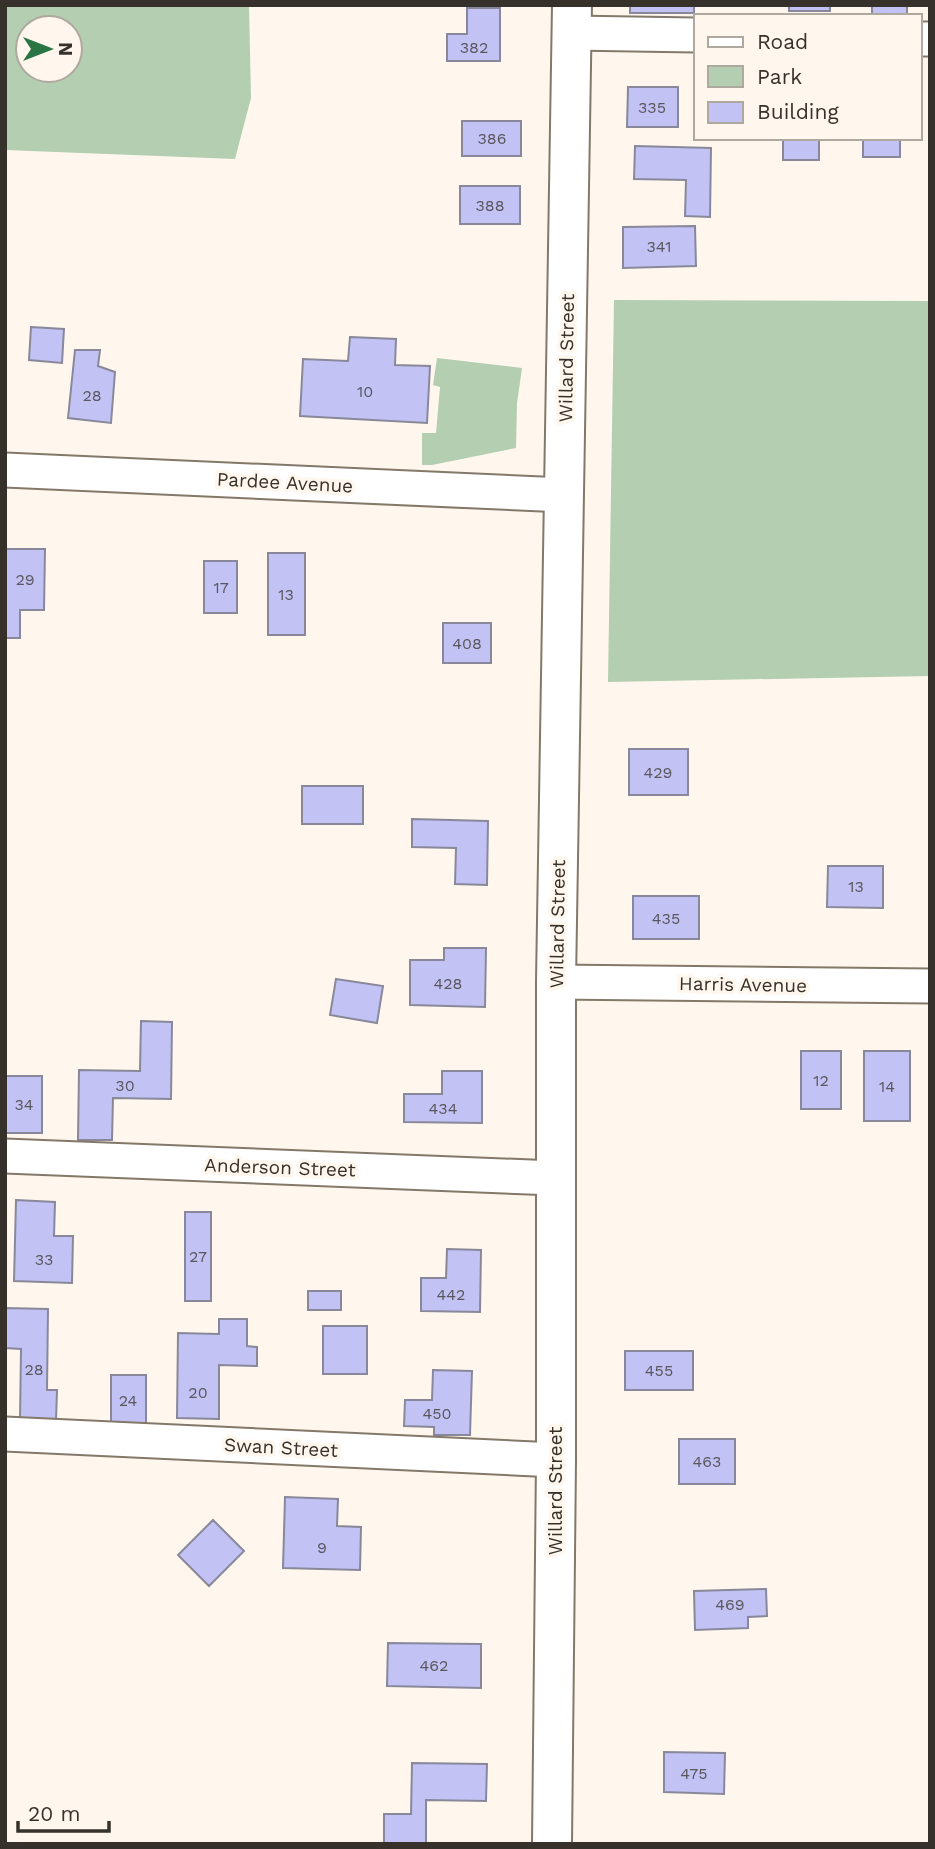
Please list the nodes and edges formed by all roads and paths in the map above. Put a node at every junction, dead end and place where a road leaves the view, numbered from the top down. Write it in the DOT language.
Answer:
graph roads {
  1 [pos="572,19"];
  2 [pos="694,35"];
  3 [pos="5,470"];
  4 [pos="564,495"];
  5 [pos="556,982"];
  6 [pos="930,986"];
  7 [pos="5,1156"];
  8 [pos="555,1178"];
  9 [pos="5,1434"];
  10 [pos="556,1460"];
  11 [pos="552,1844"];
  1 -- 2 [label="street"];
  1 -- 4 [label="street, Willard Street"];
  3 -- 4 [label="street, Pardee Avenue"];
  4 -- 5 [label="street, Willard Street"];
  5 -- 6 [label="street, Harris Avenue"];
  5 -- 8 [label="street, Willard Street"];
  7 -- 8 [label="street, Anderson Street"];
  8 -- 10 [label="street, Willard Street"];
  9 -- 10 [label="street, Swan Street"];
  10 -- 11 [label="street, Willard Street"];
}
